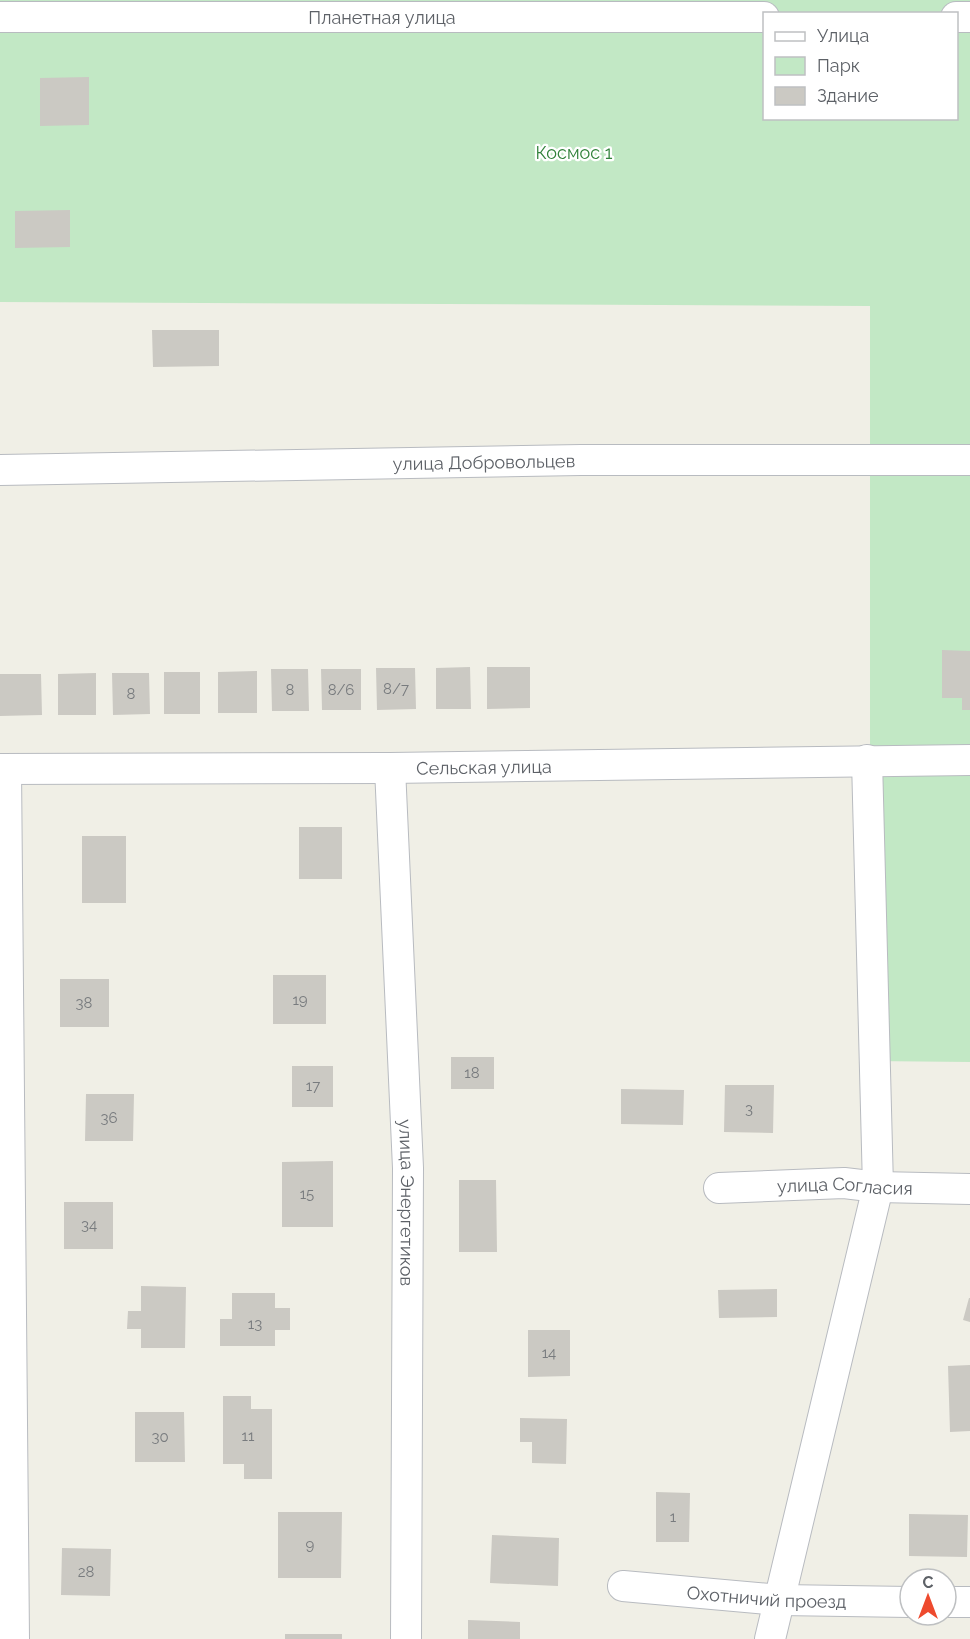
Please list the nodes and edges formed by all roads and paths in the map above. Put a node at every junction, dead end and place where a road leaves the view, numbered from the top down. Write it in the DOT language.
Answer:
graph roads {
  1 [pos="0,17"];
  2 [pos="763,17"];
  3 [pos="970,460"];
  4 [pos="0,470"];
  5 [pos="867,760"];
  6 [pos="970,760"];
  7 [pos="390,768"];
  8 [pos="3,769"];
  9 [pos="878,1187"];
  10 [pos="719,1188"];
  11 [pos="970,1189"];
  12 [pos="623,1586"];
  13 [pos="780,1600"];
  14 [pos="898,1602"];
  15 [pos="14,1639"];
  16 [pos="406,1639"];
  17 [pos="770,1639"];
  1 -- 2 [label="street, Планетная улица"];
  3 -- 4 [label="street, улица Добровольцев"];
  5 -- 6 [label="street, Сельская улица"];
  5 -- 7 [label="street, Сельская улица"];
  5 -- 9 [label="street"];
  7 -- 8 [label="street, Сельская улица"];
  7 -- 16 [label="street, улица Энергетиков"];
  8 -- 15 [label="street"];
  9 -- 10 [label="street, улица Согласия"];
  9 -- 11 [label="street, улица Согласия"];
  9 -- 13 [label="street"];
  12 -- 13 [label="street, Охотничий проезд"];
  13 -- 14 [label="street, Охотничий проезд"];
  13 -- 17 [label="street"];
}
